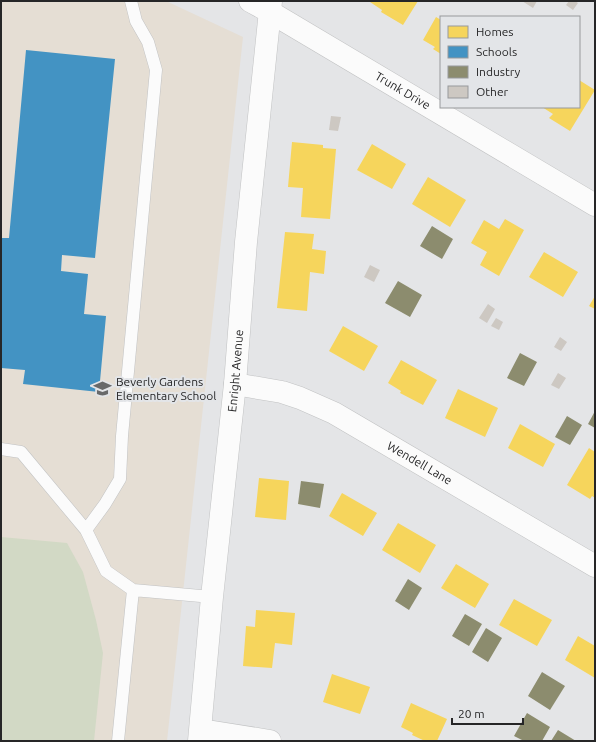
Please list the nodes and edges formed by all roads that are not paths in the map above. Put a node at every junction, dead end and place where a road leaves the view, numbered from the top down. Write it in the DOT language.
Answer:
graph roads {
  1 [pos="131,1"];
  2 [pos="250,1"];
  3 [pos="271,6"];
  4 [pos="595,205"];
  5 [pos="235,384"];
  6 [pos="1,449"];
  7 [pos="86,530"];
  8 [pos="595,566"];
  9 [pos="133,590"];
  10 [pos="212,597"];
  11 [pos="200,735"];
  12 [pos="118,741"];
  13 [pos="270,741"];
  1 -- 7 [label="lane"];
  2 -- 3 [label="street, Trunk Drive"];
  3 -- 4 [label="street, Trunk Drive"];
  3 -- 5 [label="street, Enright Avenue"];
  5 -- 8 [label="street, Wendell Lane"];
  5 -- 10 [label="street, Enright Avenue"];
  6 -- 7 [label="lane"];
  7 -- 9 [label="lane"];
  9 -- 10 [label="lane"];
  9 -- 12 [label="lane"];
  10 -- 11 [label="street, Enright Avenue"];
  11 -- 13 [label="street"];
}
